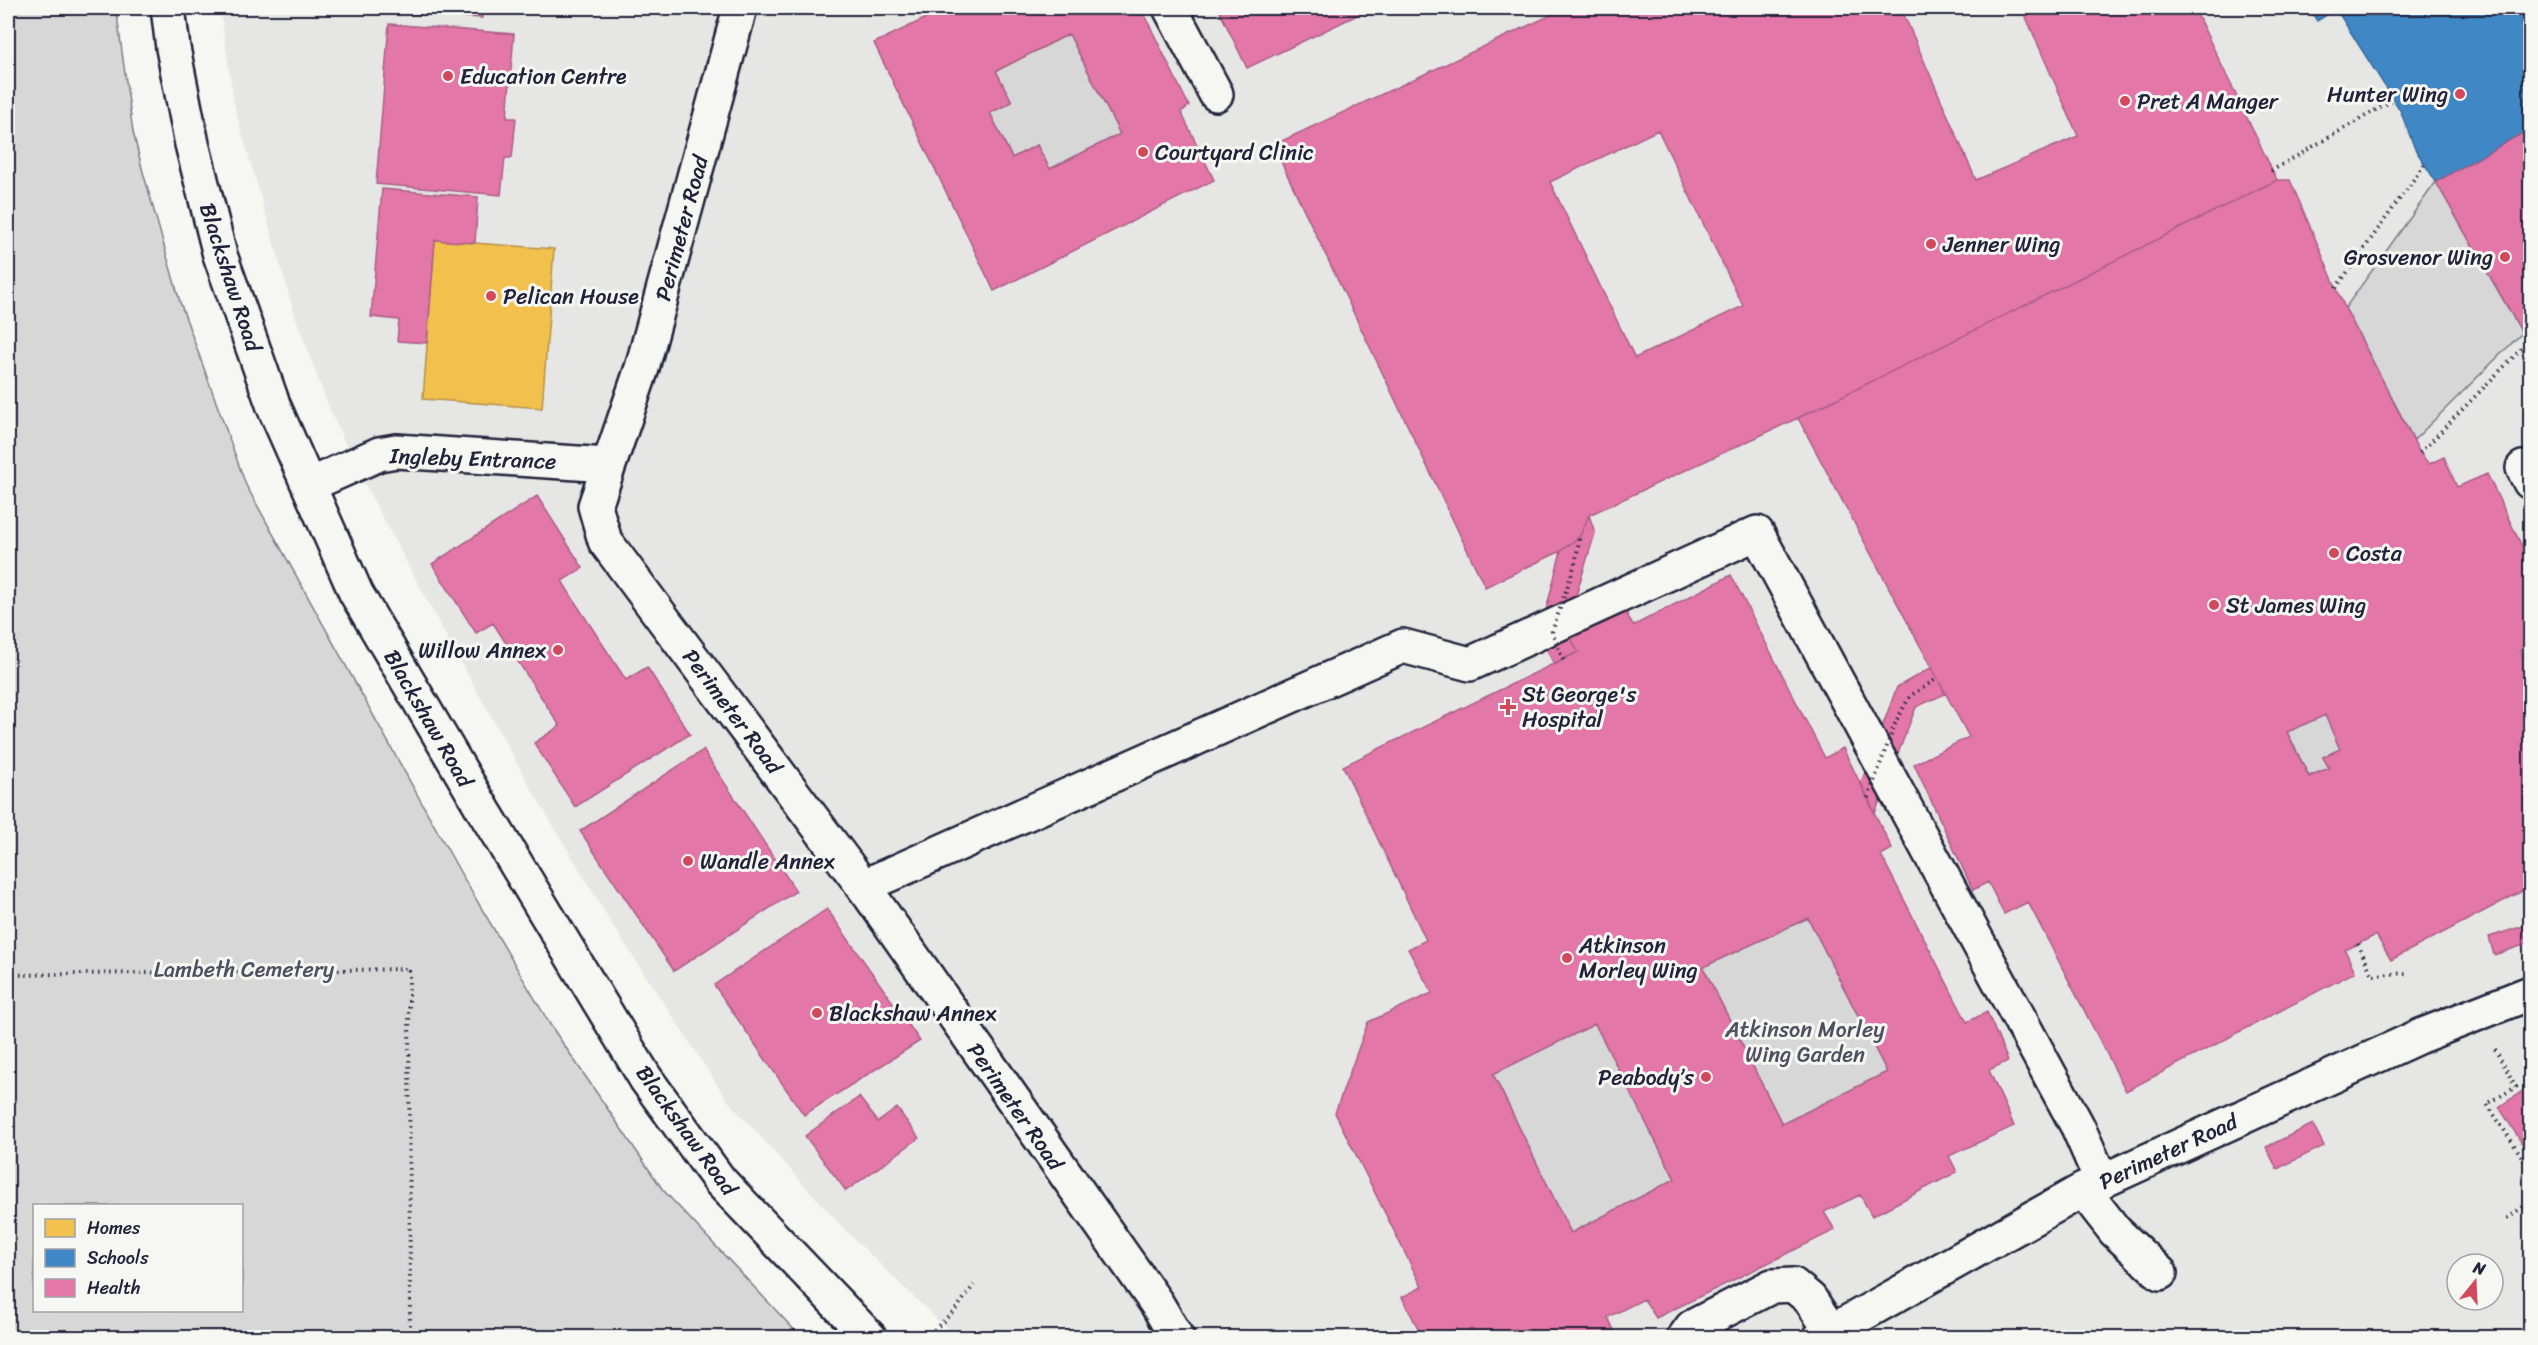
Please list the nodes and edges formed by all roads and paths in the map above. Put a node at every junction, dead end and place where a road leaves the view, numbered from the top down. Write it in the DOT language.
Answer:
graph roads {
  1 [pos="168,8"];
  2 [pos="740,8"];
  3 [pos="1170,8"];
  4 [pos="1216,94"];
  5 [pos="2393,100"];
  6 [pos="2424,165"];
  7 [pos="2271,171"];
  8 [pos="2336,288"];
  9 [pos="2528,342"];
  10 [pos="2420,453"];
  11 [pos="608,465"];
  12 [pos="309,485"];
  13 [pos="1580,536"];
  14 [pos="1563,660"];
  15 [pos="1938,678"];
  16 [pos="1868,798"];
  17 [pos="864,886"];
  18 [pos="2358,944"];
  19 [pos="2409,973"];
  20 [pos="8,975"];
  21 [pos="2530,993"];
  22 [pos="2506,1067"];
  23 [pos="2530,1169"];
  24 [pos="2093,1186"];
  25 [pos="2530,1202"];
  26 [pos="2507,1218"];
  27 [pos="2160,1273"];
  28 [pos="974,1285"];
  29 [pos="933,1330"];
  30 [pos="1826,1334"];
  31 [pos="410,1338"];
  32 [pos="870,1338"];
  33 [pos="1177,1338"];
  34 [pos="1684,1338"];
  1 -- 12 [label="street, Blackshaw Road"];
  2 -- 11 [label="street, Perimeter Road"];
  3 -- 4 [label="street"];
  5 -- 7 [label="path"];
  6 -- 8 [label="path"];
  9 -- 10 [label="path"];
  11 -- 12 [label="street, Ingleby Entrance"];
  11 -- 17 [label="street, Perimeter Road"];
  12 -- 32 [label="street, Blackshaw Road"];
  13 -- 14 [label="path, bridge"];
  15 -- 16 [label="path, bridge"];
  17 -- 24 [label="street"];
  17 -- 33 [label="street, Perimeter Road"];
  18 -- 19 [label="path"];
  20 -- 31 [label="path"];
  21 -- 24 [label="street, Perimeter Road"];
  22 -- 23 [label="path"];
  24 -- 27 [label="street"];
  24 -- 30 [label="street, Perimeter Road"];
  25 -- 26 [label="path"];
  28 -- 29 [label="path"];
  30 -- 34 [label="street"];
}
